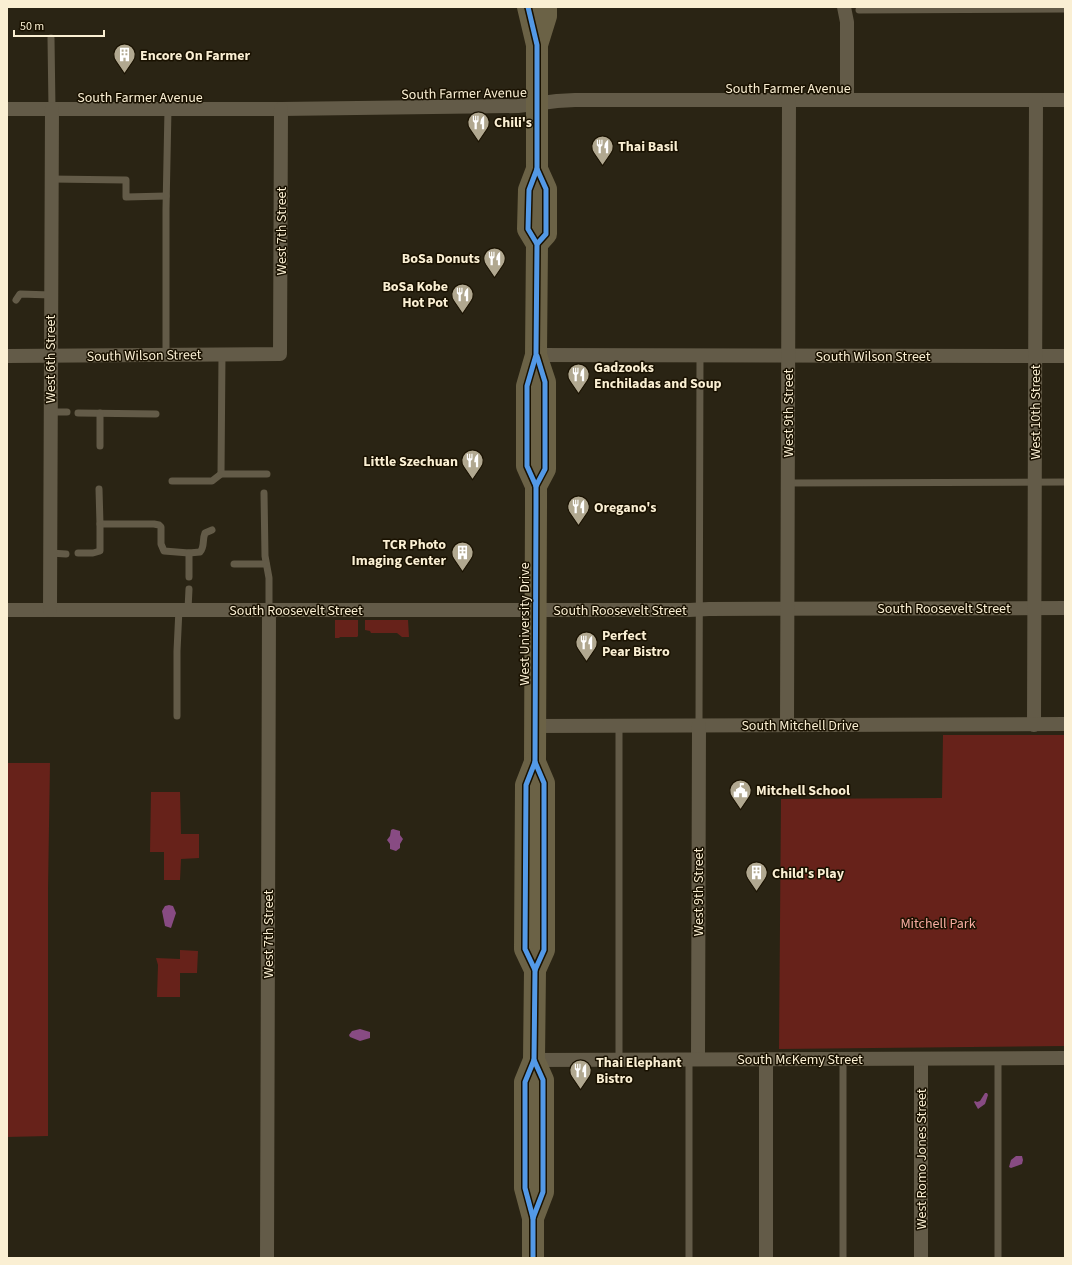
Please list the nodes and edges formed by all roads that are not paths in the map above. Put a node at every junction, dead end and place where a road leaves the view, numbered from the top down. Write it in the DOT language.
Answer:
graph roads {
  1 [pos="528,7"];
  2 [pos="546,7"];
  3 [pos="844,7"];
  4 [pos="1065,9"];
  5 [pos="859,10"];
  6 [pos="51,38"];
  7 [pos="537,46"];
  8 [pos="789,100"];
  9 [pos="847,100"];
  10 [pos="1036,100"];
  11 [pos="1065,100"];
  12 [pos="537,103"];
  13 [pos="7,109"];
  14 [pos="52,109"];
  15 [pos="168,109"];
  16 [pos="281,109"];
  17 [pos="52,179"];
  18 [pos="166,196"];
  19 [pos="51,295"];
  20 [pos="16,300"];
  21 [pos="222,354"];
  22 [pos="280,354"];
  23 [pos="166,355"];
  24 [pos="536,355"];
  25 [pos="7,356"];
  26 [pos="50,356"];
  27 [pos="700,356"];
  28 [pos="788,356"];
  29 [pos="1036,356"];
  30 [pos="1065,356"];
  31 [pos="50,412"];
  32 [pos="67,412"];
  33 [pos="78,413"];
  34 [pos="100,413"];
  35 [pos="156,414"];
  36 [pos="100,446"];
  37 [pos="221,474"];
  38 [pos="267,474"];
  39 [pos="172,481"];
  40 [pos="1035,482"];
  41 [pos="1065,482"];
  42 [pos="788,483"];
  43 [pos="100,489"];
  44 [pos="264,493"];
  45 [pos="100,524"];
  46 [pos="212,530"];
  47 [pos="50,553"];
  48 [pos="78,553"];
  49 [pos="189,553"];
  50 [pos="66,554"];
  51 [pos="234,564"];
  52 [pos="266,564"];
  53 [pos="189,577"];
  54 [pos="189,589"];
  55 [pos="1034,608"];
  56 [pos="1065,608"];
  57 [pos="183,609"];
  58 [pos="700,609"];
  59 [pos="788,609"];
  60 [pos="7,610"];
  61 [pos="50,610"];
  62 [pos="269,610"];
  63 [pos="536,611"];
  64 [pos="177,716"];
  65 [pos="1034,724"];
  66 [pos="1065,724"];
  67 [pos="698,725"];
  68 [pos="787,725"];
  69 [pos="535,726"];
  70 [pos="620,726"];
  71 [pos="1065,1058"];
  72 [pos="693,1059"];
  73 [pos="766,1059"];
  74 [pos="843,1059"];
  75 [pos="921,1059"];
  76 [pos="998,1059"];
  77 [pos="534,1060"];
  78 [pos="619,1060"];
  79 [pos="267,1258"];
  80 [pos="534,1258"];
  81 [pos="689,1258"];
  82 [pos="766,1258"];
  83 [pos="843,1258"];
  84 [pos="921,1258"];
  85 [pos="998,1258"];
  1 -- 7 [label="main road, West University Drive"];
  2 -- 7 [label="main road, West University Drive"];
  3 -- 9 [label="street"];
  4 -- 5 [label="lane"];
  6 -- 14 [label="lane"];
  7 -- 12 [label="main road, West University Drive"];
  8 -- 9 [label="street, South Farmer Avenue"];
  8 -- 12 [label="street, South Farmer Avenue"];
  8 -- 28 [label="street, West 9th Street"];
  9 -- 10 [label="street, South Farmer Avenue"];
  10 -- 11 [label="street, South Farmer Avenue"];
  10 -- 29 [label="street, West 10th Street"];
  12 -- 16 [label="street, South Farmer Avenue"];
  12 -- 24 [label="main road, West University Drive"];
  13 -- 14 [label="street, South Farmer Avenue"];
  14 -- 15 [label="street, South Farmer Avenue"];
  14 -- 17 [label="street, West 6th Street"];
  15 -- 16 [label="street, South Farmer Avenue"];
  15 -- 18 [label="lane"];
  16 -- 22 [label="street, West 7th Street"];
  17 -- 18 [label="lane"];
  17 -- 19 [label="street, West 6th Street"];
  18 -- 23 [label="lane"];
  19 -- 20 [label="lane"];
  19 -- 26 [label="street, West 6th Street"];
  21 -- 22 [label="street, South Wilson Street"];
  21 -- 23 [label="street, South Wilson Street"];
  21 -- 37 [label="lane"];
  23 -- 26 [label="street, South Wilson Street"];
  24 -- 27 [label="street, South Wilson Street"];
  24 -- 63 [label="main road, West University Drive"];
  25 -- 26 [label="street, South Wilson Street"];
  26 -- 31 [label="street, West 6th Street"];
  27 -- 28 [label="street, South Wilson Street"];
  27 -- 58 [label="lane"];
  28 -- 29 [label="street, South Wilson Street"];
  28 -- 42 [label="street, West 9th Street"];
  29 -- 30 [label="street, South Wilson Street"];
  29 -- 40 [label="street, West 10th Street"];
  31 -- 32 [label="lane"];
  31 -- 47 [label="street, West 6th Street"];
  33 -- 34 [label="lane"];
  34 -- 35 [label="lane"];
  34 -- 36 [label="lane"];
  37 -- 38 [label="lane"];
  37 -- 39 [label="lane"];
  40 -- 41 [label="lane"];
  40 -- 42 [label="lane"];
  40 -- 55 [label="street, West 10th Street"];
  42 -- 59 [label="street, West 9th Street"];
  43 -- 45 [label="lane"];
  44 -- 52 [label="lane"];
  45 -- 48 [label="lane"];
  45 -- 49 [label="lane"];
  46 -- 49 [label="lane"];
  47 -- 50 [label="lane"];
  47 -- 61 [label="street, West 6th Street"];
  49 -- 53 [label="lane"];
  51 -- 52 [label="lane"];
  52 -- 62 [label="lane"];
  54 -- 57 [label="lane"];
  55 -- 56 [label="street, South Roosevelt Street"];
  55 -- 59 [label="street, South Roosevelt Street"];
  55 -- 65 [label="street, West 10th Street"];
  57 -- 61 [label="street, South Roosevelt Street"];
  57 -- 62 [label="street, South Roosevelt Street"];
  57 -- 64 [label="lane"];
  58 -- 59 [label="street, South Roosevelt Street"];
  58 -- 63 [label="street, South Roosevelt Street"];
  58 -- 67 [label="lane"];
  59 -- 68 [label="street, West 9th Street"];
  60 -- 61 [label="street, South Roosevelt Street"];
  62 -- 63 [label="street, South Roosevelt Street"];
  62 -- 79 [label="street, West 7th Street"];
  63 -- 69 [label="main road, West University Drive"];
  65 -- 66 [label="street, South Mitchell Drive"];
  65 -- 68 [label="street, South Mitchell Drive"];
  67 -- 68 [label="street, South Mitchell Drive"];
  67 -- 70 [label="street, South Mitchell Drive"];
  67 -- 72 [label="street, West 9th Street"];
  69 -- 70 [label="street, South Mitchell Drive"];
  69 -- 77 [label="main road, West University Drive"];
  70 -- 78 [label="lane"];
  71 -- 76 [label="street, South McKemy Street"];
  72 -- 73 [label="street, South McKemy Street"];
  72 -- 78 [label="street, South McKemy Street"];
  72 -- 81 [label="lane"];
  73 -- 74 [label="street, South McKemy Street"];
  73 -- 82 [label="street"];
  74 -- 75 [label="street, South McKemy Street"];
  74 -- 83 [label="lane"];
  75 -- 76 [label="street, South McKemy Street"];
  75 -- 84 [label="street, West Romo Jones Street"];
  76 -- 85 [label="lane"];
  77 -- 78 [label="street, South McKemy Street"];
  77 -- 80 [label="main road, West University Drive"];
}
